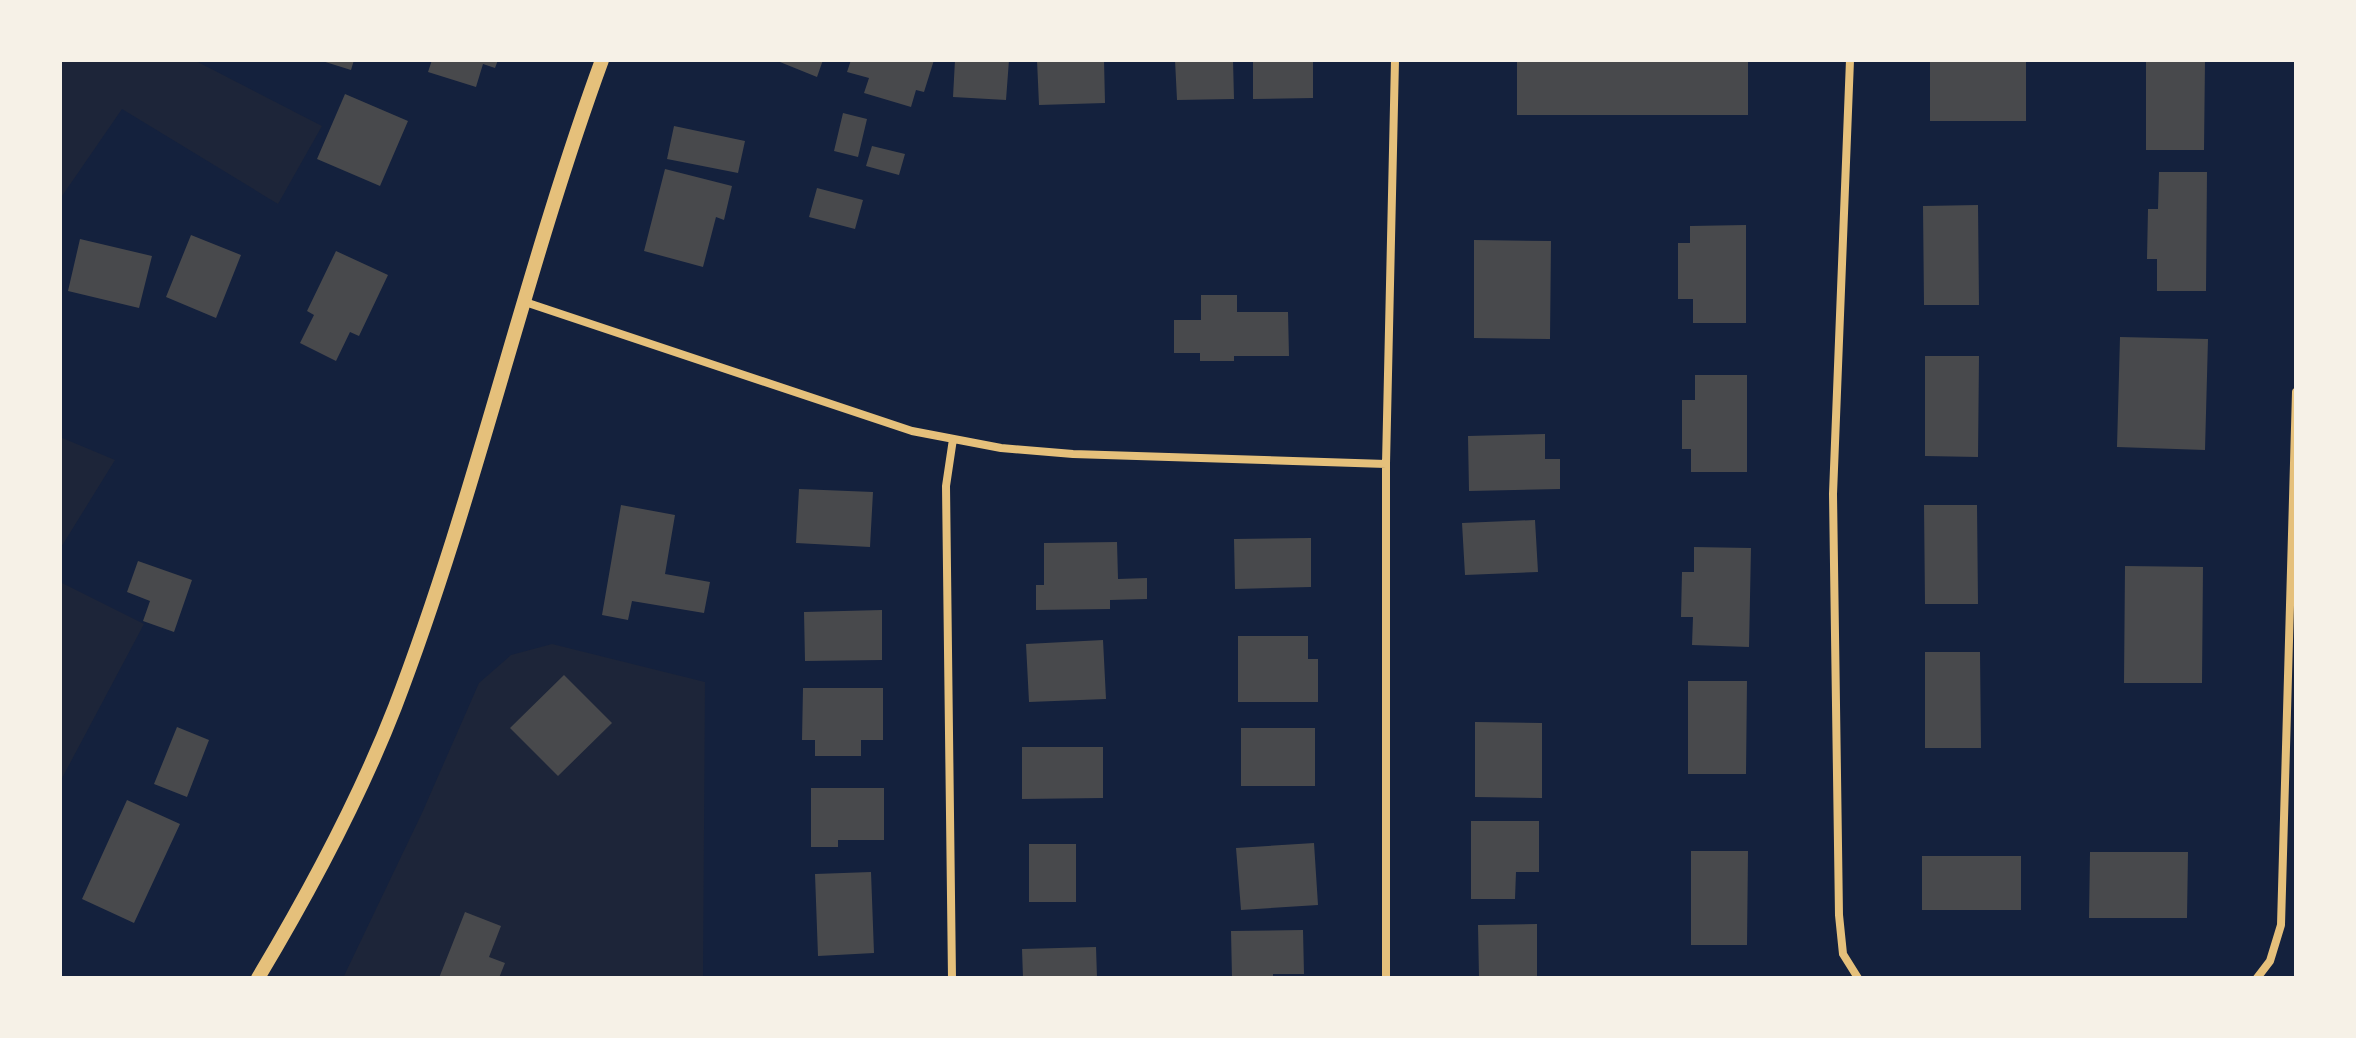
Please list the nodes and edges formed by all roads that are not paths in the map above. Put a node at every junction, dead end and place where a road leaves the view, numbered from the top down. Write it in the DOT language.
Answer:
graph roads {
  1 [pos="602,60"];
  2 [pos="1395,60"];
  3 [pos="1850,60"];
  4 [pos="525,302"];
  5 [pos="2296,392"];
  6 [pos="953,439"];
  7 [pos="1386,464"];
  8 [pos="2293,553"];
  9 [pos="258,978"];
  10 [pos="952,978"];
  11 [pos="1386,978"];
  12 [pos="1858,978"];
  13 [pos="2257,978"];
  1 -- 4 [label="street"];
  2 -- 7 [label="street"];
  3 -- 12 [label="street"];
  4 -- 6 [label="street"];
  4 -- 9 [label="street"];
  5 -- 8 [label="street"];
  6 -- 7 [label="street"];
  6 -- 10 [label="street"];
  7 -- 11 [label="street"];
  8 -- 13 [label="street"];
}
